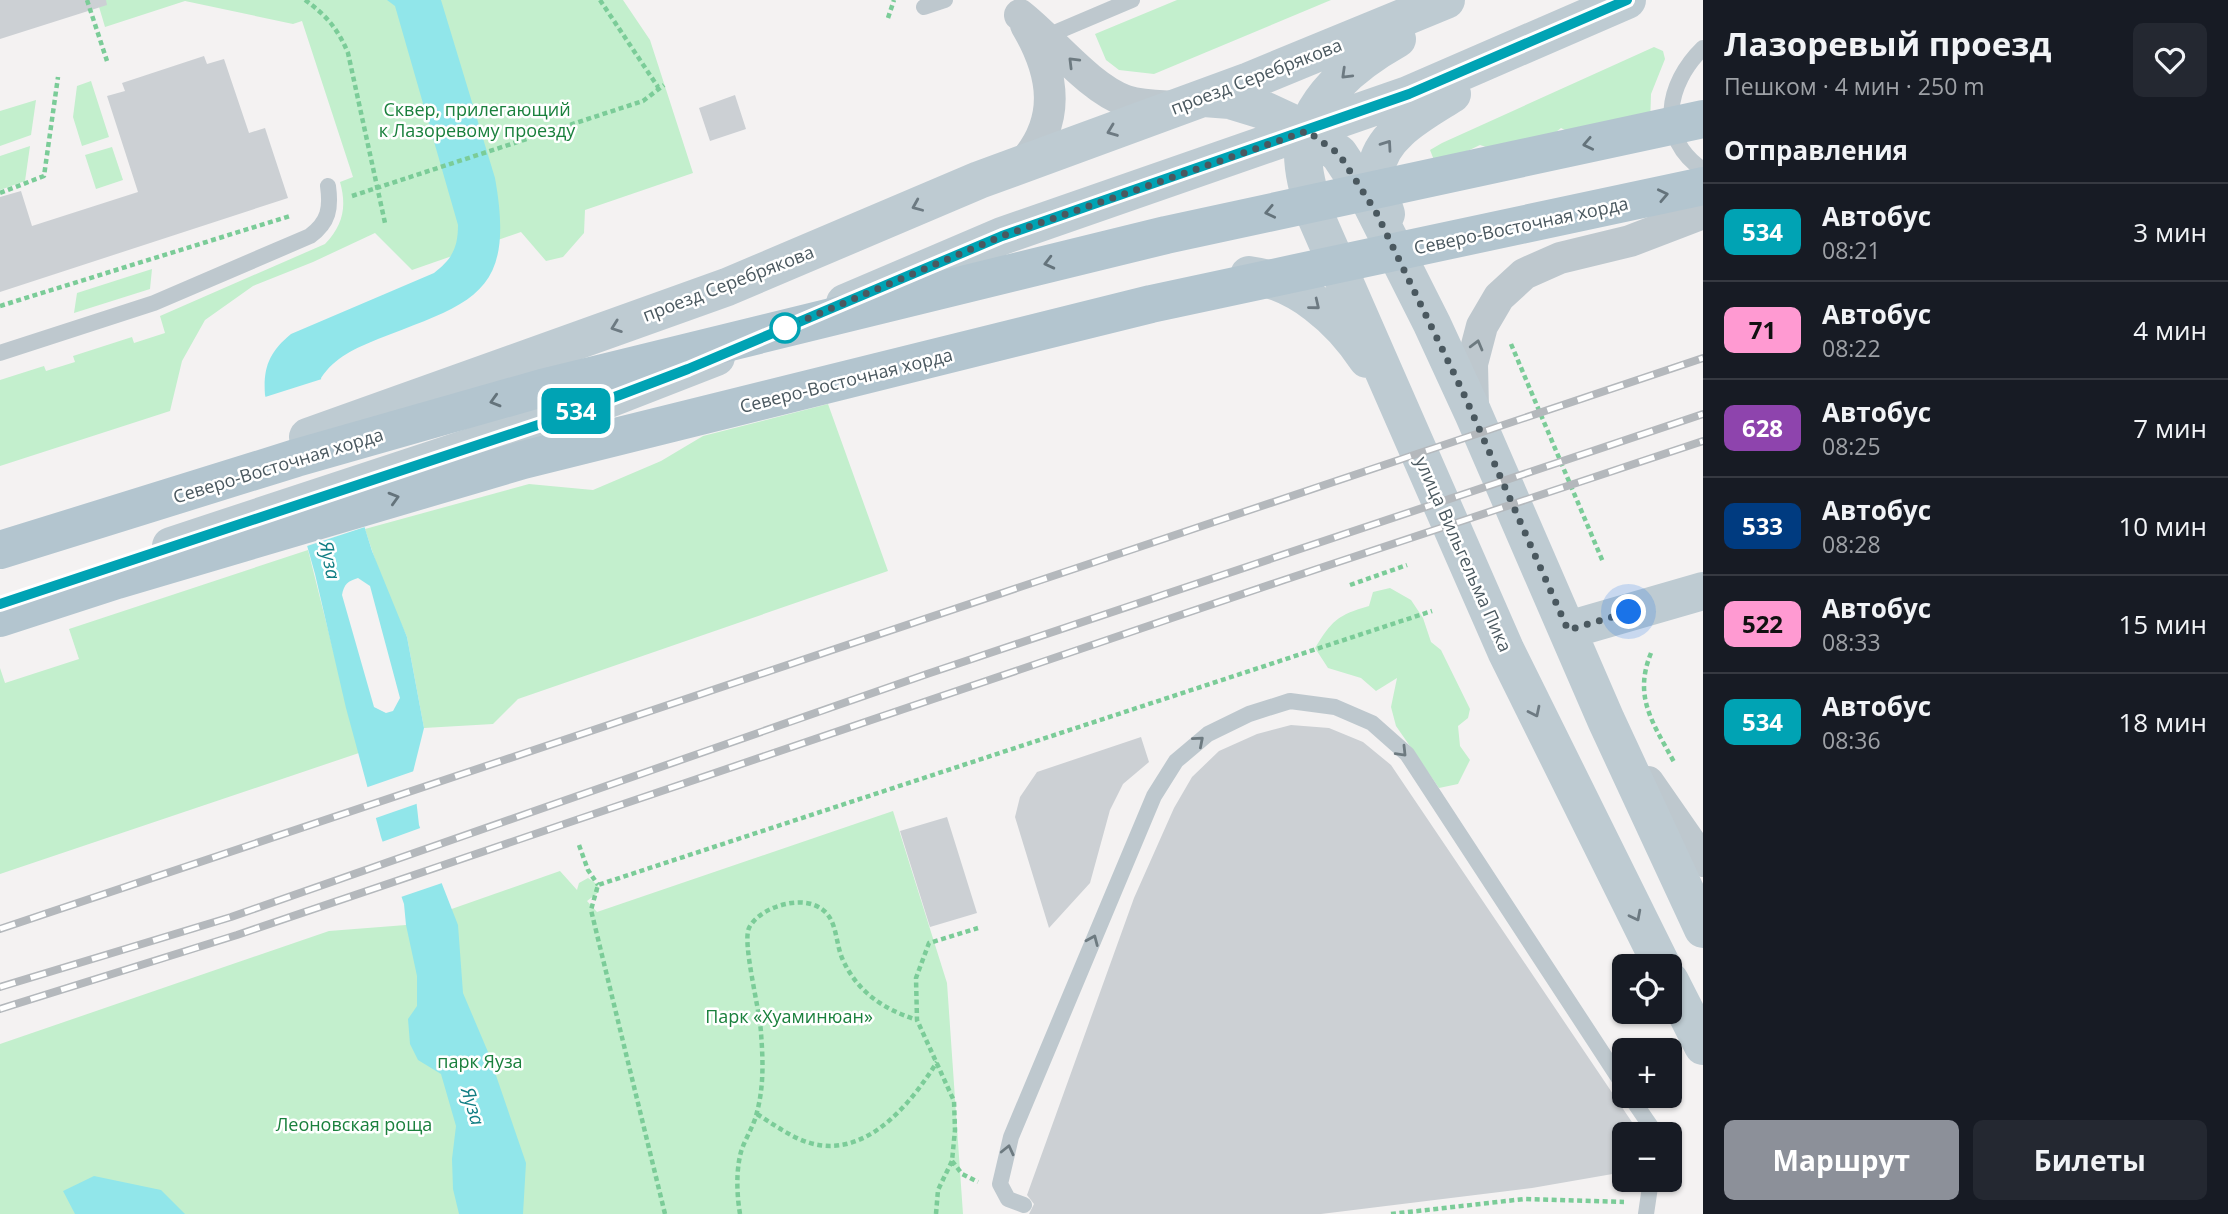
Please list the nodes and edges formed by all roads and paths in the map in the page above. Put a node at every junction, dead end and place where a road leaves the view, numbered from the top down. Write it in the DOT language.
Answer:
graph roads {
  1 [pos="87,0"];
  2 [pos="305,0"];
  3 [pos="600,0"];
  4 [pos="894,0"];
  5 [pos="945,0"];
  6 [pos="1132,0"];
  7 [pos="1446,0"];
  8 [pos="1466,0"];
  9 [pos="1627,0"];
  10 [pos="923,7"];
  11 [pos="1014,7"];
  12 [pos="888,18"];
  13 [pos="1046,36"];
  14 [pos="1531,43"];
  15 [pos="1703,48"];
  16 [pos="107,61"];
  17 [pos="58,77"];
  18 [pos="1190,102"];
  19 [pos="1703,119"];
  20 [pos="1307,131"];
  21 [pos="1022,165"];
  22 [pos="1703,170"];
  23 [pos="328,186"];
  24 [pos="1703,186"];
  25 [pos="378,188"];
  26 [pos="0,193"];
  27 [pos="338,201"];
  28 [pos="1703,213"];
  29 [pos="385,223"];
  30 [pos="1398,257"];
  31 [pos="0,306"];
  32 [pos="1507,334"];
  33 [pos="0,353"];
  34 [pos="1473,413"];
  35 [pos="1403,414"];
  36 [pos="562,417"];
  37 [pos="0,538"];
  38 [pos="0,550"];
  39 [pos="1603,562"];
  40 [pos="1407,565"];
  41 [pos="1350,584"];
  42 [pos="1703,590"];
  43 [pos="0,604"];
  44 [pos="1432,611"];
  45 [pos="0,618"];
  46 [pos="1568,630"];
  47 [pos="1651,653"];
  48 [pos="1606,720"];
  49 [pos="1676,766"];
  50 [pos="579,845"];
  51 [pos="1703,861"];
  52 [pos="598,885"];
  53 [pos="978,928"];
  54 [pos="1703,929"];
  55 [pos="1656,954"];
  56 [pos="1682,1005"];
  57 [pos="916,1020"];
  58 [pos="1703,1046"];
  59 [pos="937,1061"];
  60 [pos="1612,1068"];
  61 [pos="757,1114"];
  62 [pos="951,1161"];
  63 [pos="1000,1184"];
  64 [pos="1649,1192"];
  65 [pos="1625,1202"];
  66 [pos="1024,1205"];
  67 [pos="665,1214"];
  68 [pos="740,1214"];
  69 [pos="936,1214"];
  70 [pos="1391,1214"];
  71 [pos="1646,1214"];
  1 -- 16 [label="path"];
  2 -- 25 [label="path"];
  3 -- 25 [label="path"];
  4 -- 12 [label="path"];
  5 -- 10 [label="lane"];
  6 -- 13 [label="lane"];
  7 -- 18 [label="main road, проезд Серебрякова"];
  8 -- 20 [label="main road, улица Вильгельма Пика, one-way"];
  9 -- 14 [label="main road"];
  11 -- 13 [label="street"];
  11 -- 21 [label="street"];
  18 -- 13 [label="street, one-way"];
  14 -- 20 [label="main road"];
  30 -- 14 [label="main road, one-way"];
  15 -- 22 [label="lane"];
  17 -- 26 [label="path"];
  18 -- 20 [label="main road"];
  18 -- 21 [label="main road, проезд Серебрякова, one-way"];
  19 -- 38 [label="main road, Северо-Восточная хорда, one-way, bridge"];
  20 -- 30 [label="main road"];
  20 -- 35 [label="main road, улица Вильгельма Пика"];
  20 -- 36 [label="main road"];
  21 -- 37 [label="main road, проезд Серебрякова, one-way"];
  23 -- 27 [label="lane"];
  45 -- 24 [label="main road, Северо-Восточная хорда, one-way, bridge"];
  25 -- 27 [label="path"];
  25 -- 29 [label="path"];
  27 -- 31 [label="path"];
  27 -- 33 [label="lane"];
  34 -- 28 [label="street, one-way"];
  30 -- 34 [label="main road"];
  32 -- 39 [label="path"];
  34 -- 46 [label="main road"];
  36 -- 35 [label="main road, one-way"];
  35 -- 55 [label="main road, улица Вильгельма Пика, one-way"];
  36 -- 43 [label="main road"];
  40 -- 41 [label="path"];
  42 -- 46 [label="main road"];
  44 -- 52 [label="path"];
  46 -- 48 [label="main road"];
  47 -- 49 [label="path"];
  48 -- 51 [label="street"];
  48 -- 54 [label="main road"];
  50 -- 52 [label="path"];
  52 -- 67 [label="path"];
  53 -- 57 [label="path"];
  56 -- 58 [label="main road"];
  57 -- 59 [label="path"];
  57 -- 61 [label="path"];
  59 -- 61 [label="path"];
  59 -- 62 [label="path"];
  63 -- 60 [label="lane, one-way"];
  61 -- 68 [label="path"];
  62 -- 63 [label="path"];
  62 -- 69 [label="path"];
  63 -- 66 [label="lane"];
  64 -- 71 [label="lane"];
  65 -- 70 [label="path"];
}
